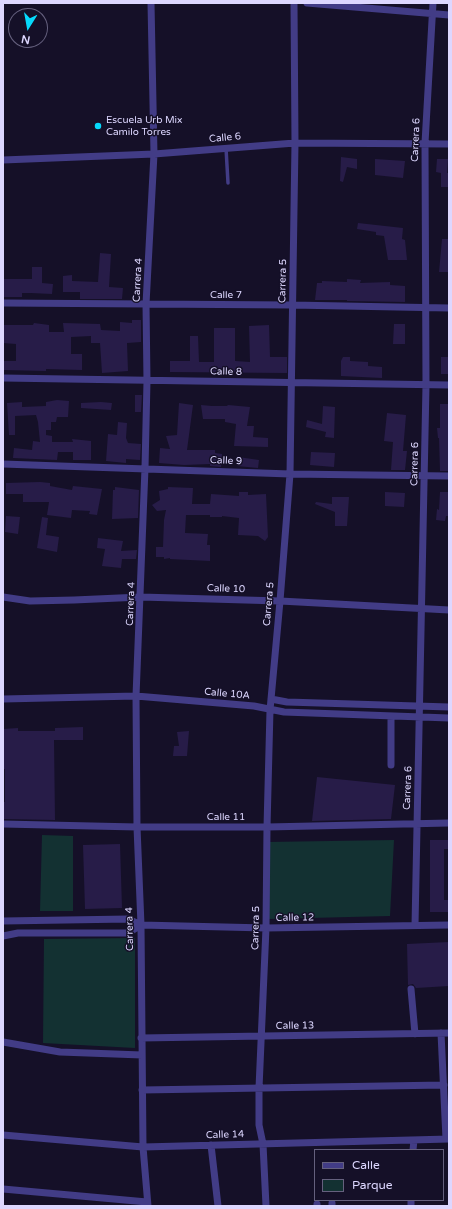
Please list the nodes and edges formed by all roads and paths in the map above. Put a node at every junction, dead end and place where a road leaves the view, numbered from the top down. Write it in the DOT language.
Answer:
graph roads {
  1 [pos="151,3"];
  2 [pos="294,3"];
  3 [pos="307,3"];
  4 [pos="433,3"];
  5 [pos="433,14"];
  6 [pos="449,15"];
  7 [pos="295,143"];
  8 [pos="425,143"];
  9 [pos="449,144"];
  10 [pos="226,148"];
  11 [pos="154,154"];
  12 [pos="3,160"];
  13 [pos="228,183"];
  14 [pos="3,303"];
  15 [pos="146,304"];
  16 [pos="292,305"];
  17 [pos="427,307"];
  18 [pos="449,308"];
  19 [pos="3,378"];
  20 [pos="147,381"];
  21 [pos="291,383"];
  22 [pos="426,385"];
  23 [pos="449,385"];
  24 [pos="3,464"];
  25 [pos="145,468"];
  26 [pos="290,474"];
  27 [pos="424,476"];
  28 [pos="449,476"];
  29 [pos="3,597"];
  30 [pos="141,597"];
  31 [pos="280,601"];
  32 [pos="422,608"];
  33 [pos="449,610"];
  34 [pos="136,696"];
  35 [pos="3,699"];
  36 [pos="271,699"];
  37 [pos="420,706"];
  38 [pos="449,707"];
  39 [pos="270,710"];
  40 [pos="391,716"];
  41 [pos="420,717"];
  42 [pos="449,718"];
  43 [pos="391,765"];
  44 [pos="417,823"];
  45 [pos="449,823"];
  46 [pos="3,824"];
  47 [pos="267,826"];
  48 [pos="137,827"];
  49 [pos="3,921"];
  50 [pos="449,924"];
  51 [pos="141,925"];
  52 [pos="415,925"];
  53 [pos="266,928"];
  54 [pos="3,936"];
  55 [pos="411,989"];
  56 [pos="441,1033"];
  57 [pos="449,1033"];
  58 [pos="415,1034"];
  59 [pos="262,1036"];
  60 [pos="141,1038"];
  61 [pos="3,1042"];
  62 [pos="142,1055"];
  63 [pos="444,1085"];
  64 [pos="259,1088"];
  65 [pos="142,1090"];
  66 [pos="3,1135"];
  67 [pos="447,1139"];
  68 [pos="414,1140"];
  69 [pos="263,1144"];
  70 [pos="211,1146"];
  71 [pos="143,1147"];
  72 [pos="413,1149"];
  73 [pos="3,1189"];
  74 [pos="148,1204"];
  75 [pos="218,1206"];
  76 [pos="266,1206"];
  1 -- 11 [label="street, Carrera 4"];
  2 -- 7 [label="street, Carrera 5"];
  3 -- 5 [label="street"];
  4 -- 5 [label="street, Carrera 6"];
  5 -- 6 [label="street"];
  5 -- 8 [label="street, Carrera 6"];
  7 -- 8 [label="street, Calle 6"];
  7 -- 10 [label="street, Calle 6"];
  7 -- 16 [label="street, Carrera 5"];
  8 -- 9 [label="street, Calle 6"];
  8 -- 17 [label="street, Carrera 6"];
  10 -- 11 [label="street, Calle 6"];
  10 -- 13 [label="lane"];
  11 -- 12 [label="street, Calle 6"];
  11 -- 15 [label="street, Carrera 4"];
  14 -- 15 [label="street, Calle 7"];
  15 -- 16 [label="street, Calle 7"];
  15 -- 20 [label="street, Carrera 4"];
  16 -- 17 [label="street, Calle 7"];
  16 -- 21 [label="street, Carrera 5"];
  17 -- 18 [label="street, Calle 7"];
  17 -- 22 [label="street, Carrera 6"];
  19 -- 20 [label="street, Calle 8"];
  20 -- 21 [label="street, Calle 8"];
  20 -- 25 [label="street, Carrera 4"];
  21 -- 22 [label="street, Calle 8"];
  21 -- 26 [label="street, Carrera 5"];
  22 -- 23 [label="street, Calle 8"];
  22 -- 27 [label="street, Carrera 6"];
  24 -- 25 [label="street, Calle 9"];
  25 -- 26 [label="street, Calle 9"];
  25 -- 30 [label="street, Carrera 4"];
  26 -- 27 [label="street, Calle 9"];
  26 -- 31 [label="street, Carrera 5"];
  27 -- 28 [label="street, Calle 9"];
  27 -- 32 [label="street, Carrera 6"];
  29 -- 30 [label="street, Calle 10"];
  30 -- 31 [label="street, Calle 10"];
  30 -- 34 [label="street, Carrera 4"];
  31 -- 32 [label="street, Calle 10"];
  31 -- 36 [label="street, Carrera 5"];
  32 -- 33 [label="street, Calle 10"];
  32 -- 37 [label="street, Carrera 6"];
  34 -- 35 [label="street, Calle 10A"];
  34 -- 39 [label="street, Calle 10A"];
  34 -- 48 [label="street, Carrera 4"];
  36 -- 37 [label="street"];
  36 -- 39 [label="street, Carrera 5"];
  37 -- 38 [label="street"];
  37 -- 41 [label="street, Carrera 6"];
  39 -- 40 [label="street, Calle 10A"];
  39 -- 47 [label="street, Carrera 5"];
  40 -- 41 [label="street, Calle 10A"];
  40 -- 43 [label="street"];
  41 -- 42 [label="street, Calle 10A"];
  41 -- 44 [label="street, Carrera 6"];
  44 -- 45 [label="street, Calle 11"];
  44 -- 47 [label="street, Calle 11"];
  44 -- 52 [label="street, Carrera 6"];
  46 -- 48 [label="street, Calle 11"];
  47 -- 48 [label="street, Calle 11"];
  47 -- 53 [label="street, Carrera 5"];
  48 -- 51 [label="street, Carrera 4"];
  49 -- 51 [label="street, Calle 12"];
  50 -- 52 [label="street, Calle 12"];
  51 -- 53 [label="street, Calle 12"];
  51 -- 54 [label="street, Calle 12"];
  51 -- 60 [label="street, Carrera 4"];
  52 -- 53 [label="street, Calle 12"];
  53 -- 59 [label="street, Carrera 5"];
  55 -- 58 [label="street"];
  56 -- 57 [label="street, Calle 13"];
  56 -- 58 [label="street, Calle 13"];
  56 -- 63 [label="street"];
  58 -- 59 [label="street, Calle 13"];
  59 -- 60 [label="street, Calle 13"];
  59 -- 64 [label="street, Carrera 5"];
  60 -- 62 [label="street, Carrera 4"];
  61 -- 62 [label="street"];
  62 -- 65 [label="street, Carrera 4"];
  63 -- 64 [label="street"];
  63 -- 67 [label="street"];
  64 -- 65 [label="street"];
  64 -- 69 [label="street, Carrera 5"];
  65 -- 71 [label="street, Carrera 4"];
  66 -- 71 [label="street, Calle 14"];
  67 -- 68 [label="street, Calle 14"];
  68 -- 69 [label="street, Calle 14"];
  68 -- 72 [label="street"];
  69 -- 70 [label="street, Calle 14"];
  69 -- 76 [label="street, Carrera 5"];
  70 -- 71 [label="street, Calle 14"];
  70 -- 75 [label="street"];
  71 -- 74 [label="street, Carrera 4"];
  73 -- 74 [label="street"];
}
